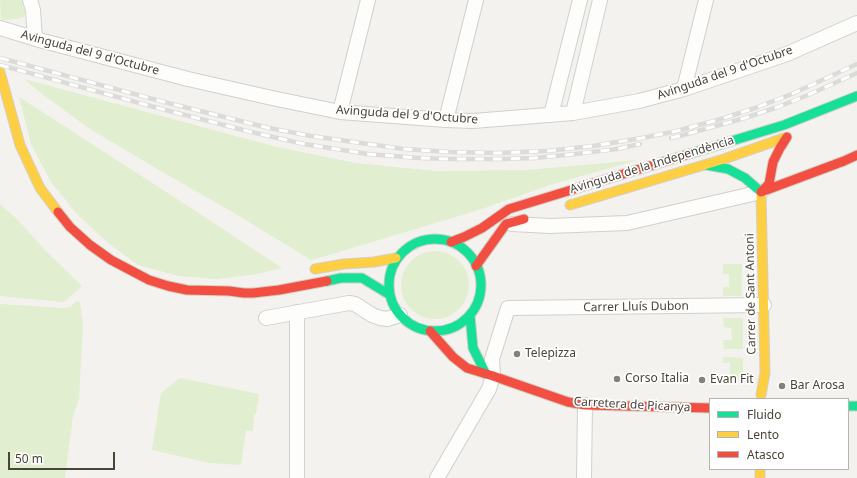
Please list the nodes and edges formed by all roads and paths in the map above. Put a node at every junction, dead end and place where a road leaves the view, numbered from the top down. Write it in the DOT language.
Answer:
graph roads {
  1 [pos="30,0"];
  2 [pos="368,0"];
  3 [pos="476,0"];
  4 [pos="580,0"];
  5 [pos="600,0"];
  6 [pos="706,0"];
  7 [pos="857,23"];
  8 [pos="0,28"];
  9 [pos="35,39"];
  10 [pos="0,72"];
  11 [pos="684,89"];
  12 [pos="857,96"];
  13 [pos="857,102"];
  14 [pos="340,112"];
  15 [pos="841,112"];
  16 [pos="572,113"];
  17 [pos="551,115"];
  18 [pos="446,120"];
  19 [pos="857,155"];
  20 [pos="704,165"];
  21 [pos="761,192"];
  22 [pos="559,208"];
  23 [pos="536,215"];
  24 [pos="506,224"];
  25 [pos="451,242"];
  26 [pos="396,258"];
  27 [pos="476,266"];
  28 [pos="308,270"];
  29 [pos="254,283"];
  30 [pos="228,291"];
  31 [pos="390,295"];
  32 [pos="764,305"];
  33 [pos="297,312"];
  34 [pos="400,315"];
  35 [pos="470,315"];
  36 [pos="266,318"];
  37 [pos="430,331"];
  38 [pos="490,375"];
  39 [pos="761,396"];
  40 [pos="585,405"];
  41 [pos="709,408"];
  42 [pos="297,478"];
  43 [pos="437,478"];
  44 [pos="584,478"];
  1 -- 9 [label="street"];
  2 -- 14 [label="street"];
  3 -- 18 [label="street"];
  4 -- 17 [label="street"];
  5 -- 16 [label="street"];
  6 -- 11 [label="street"];
  7 -- 11 [label="street, Avinguda del 9 d'Octubre"];
  8 -- 9 [label="street, Avinguda del 9 d'Octubre"];
  9 -- 14 [label="street, Avinguda del 9 d'Octubre"];
  10 -- 30 [label="street"];
  11 -- 16 [label="street, Avinguda del 9 d'Octubre"];
  12 -- 25 [label="street, Avinguda de la Independència"];
  13 -- 15 [label="street"];
  14 -- 18 [label="street, Avinguda del 9 d'Octubre"];
  16 -- 17 [label="street, Avinguda del 9 d'Octubre"];
  17 -- 18 [label="street, Avinguda del 9 d'Octubre"];
  19 -- 21 [label="street"];
  20 -- 21 [label="street"];
  20 -- 21 [label="street, Avinguda de la Independència"];
  20 -- 22 [label="street, Avinguda de la Independència"];
  21 -- 24 [label="street"];
  21 -- 32 [label="street, Carrer de Sant Antoni"];
  23 -- 24 [label="street"];
  24 -- 27 [label="street"];
  25 -- 26 [label="street"];
  25 -- 27 [label="street"];
  26 -- 28 [label="street"];
  26 -- 31 [label="street"];
  27 -- 35 [label="street"];
  29 -- 30 [label="street"];
  30 -- 31 [label="street"];
  31 -- 34 [label="street"];
  32 -- 38 [label="street, Carrer Lluís Dubon"];
  32 -- 39 [label="street, Carrer de Sant Antoni"];
  33 -- 34 [label="street"];
  33 -- 36 [label="street"];
  33 -- 42 [label="street"];
  34 -- 37 [label="street"];
  35 -- 37 [label="street"];
  35 -- 38 [label="street"];
  37 -- 38 [label="street, Carretera de Picanya"];
  38 -- 40 [label="street, Carretera de Picanya"];
  38 -- 43 [label="street"];
  40 -- 41 [label="street, Carretera de Picanya"];
  40 -- 44 [label="street"];
}
